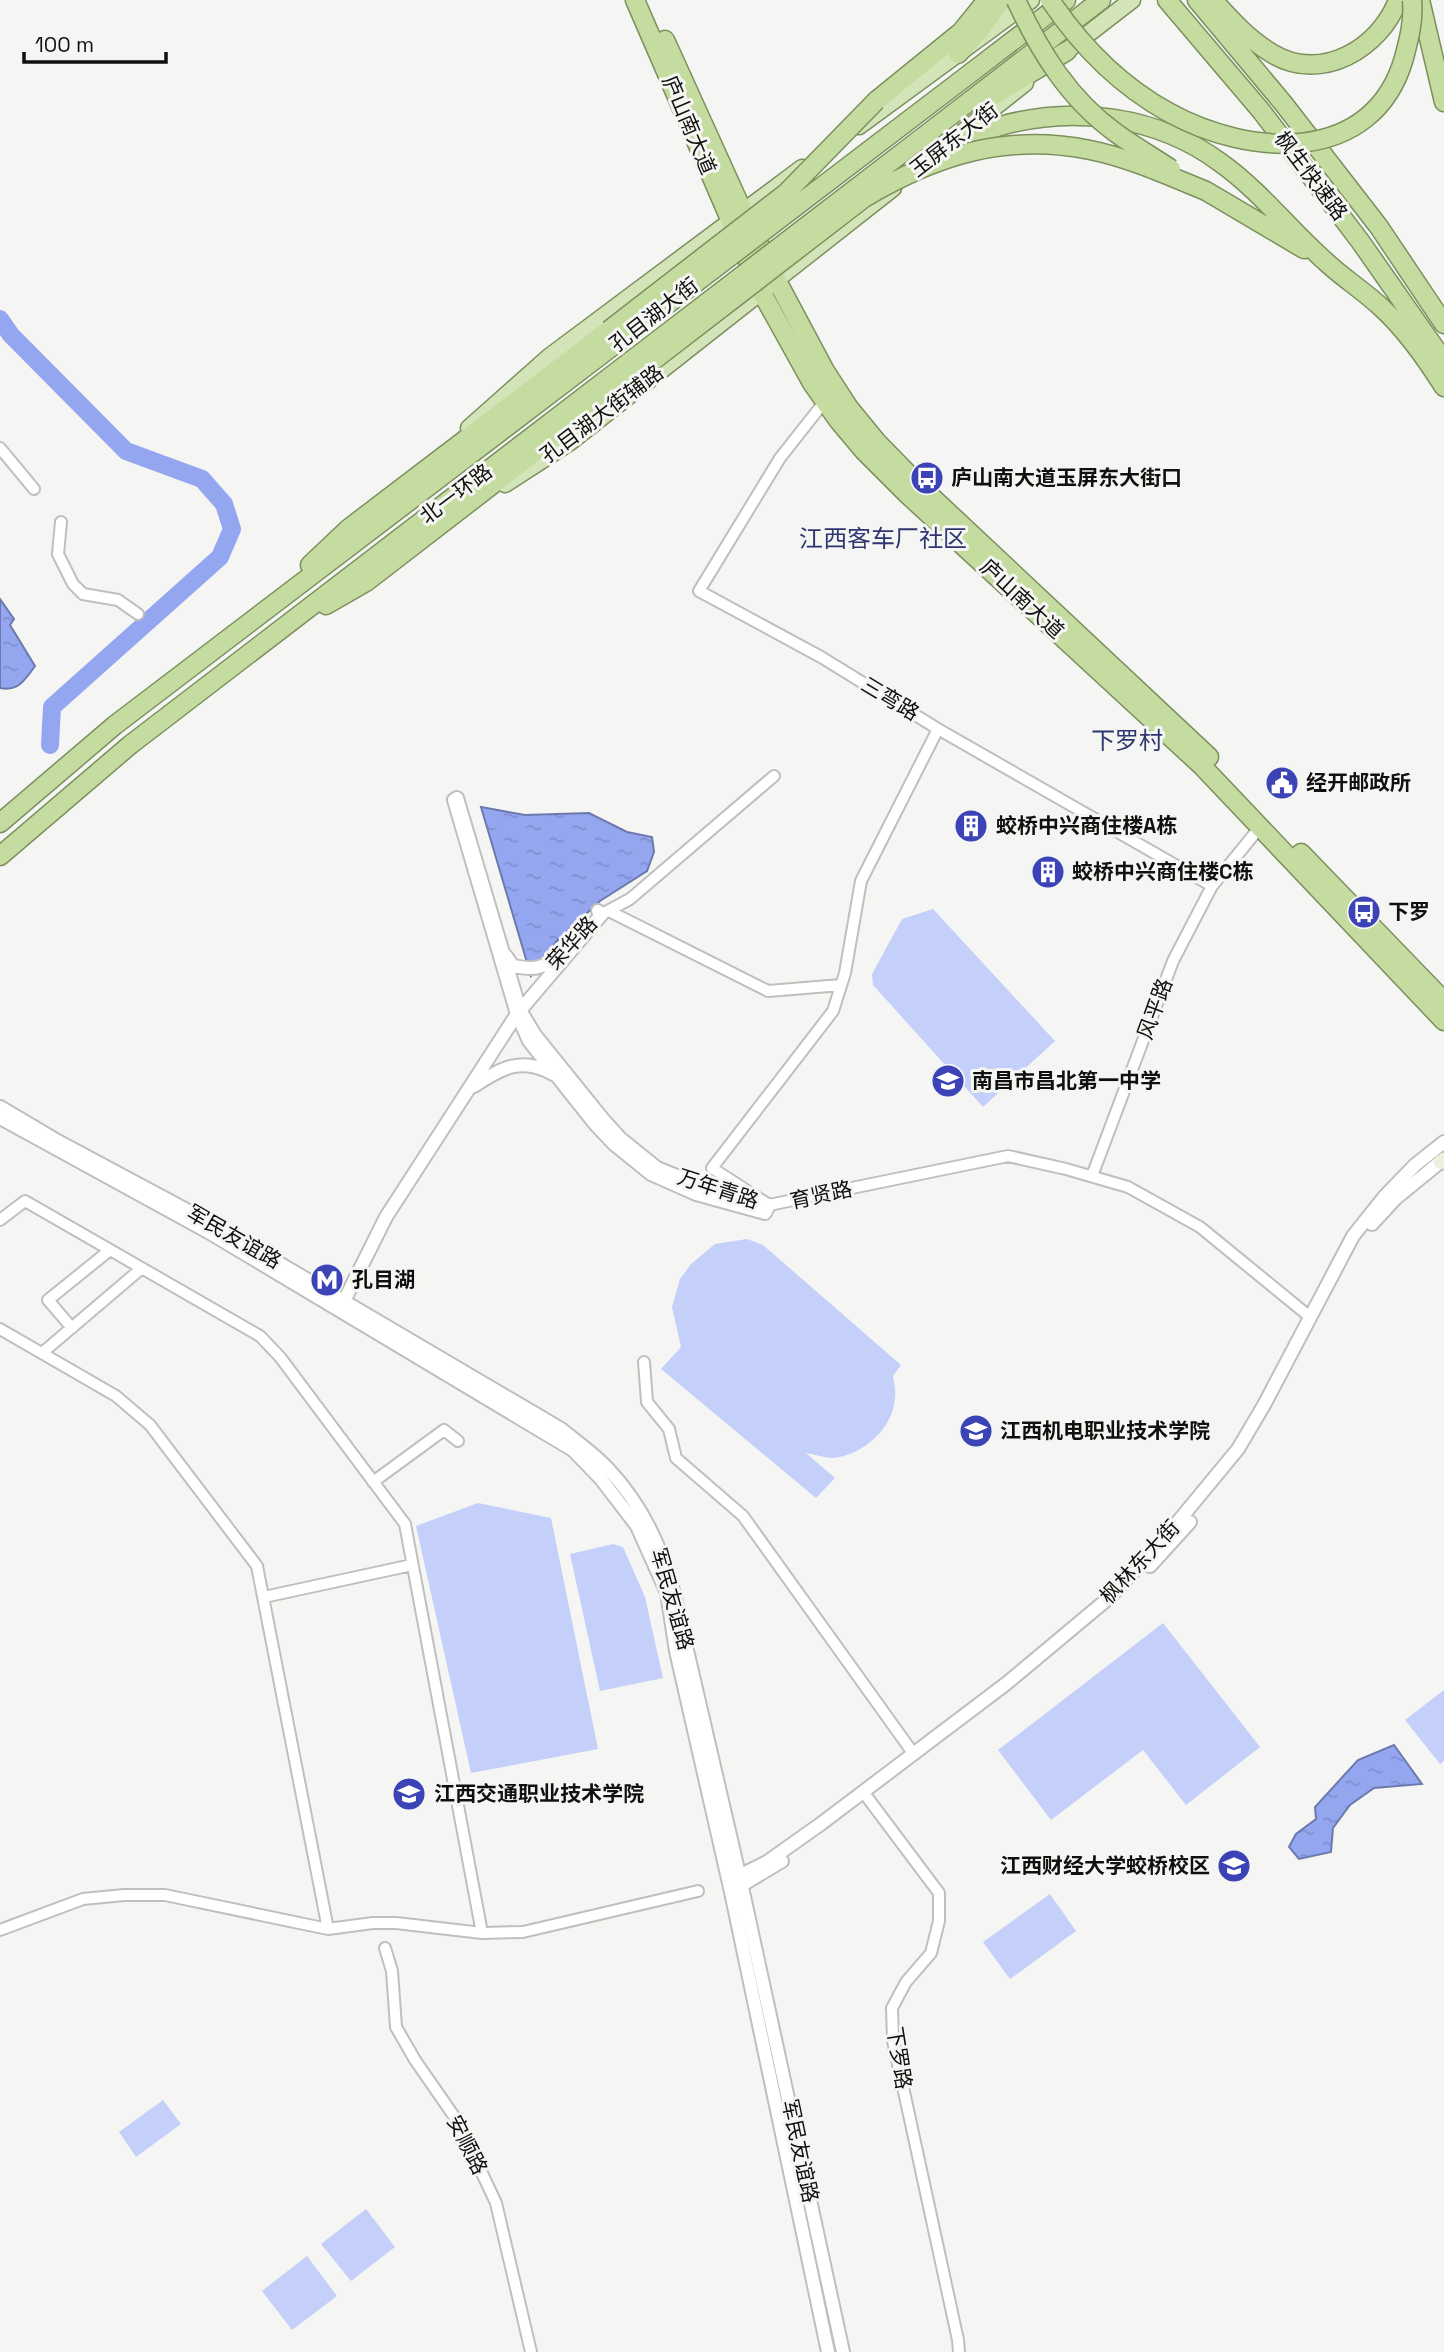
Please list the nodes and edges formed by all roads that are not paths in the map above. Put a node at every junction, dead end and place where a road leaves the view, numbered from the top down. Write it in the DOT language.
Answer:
graph roads {
  1 [pos="635,0"];
  2 [pos="647,0"];
  3 [pos="987,0"];
  4 [pos="1001,0"];
  5 [pos="1016,0"];
  6 [pos="1031,0"];
  7 [pos="1052,0"];
  8 [pos="1066,0"];
  9 [pos="1101,0"];
  10 [pos="1132,0"];
  11 [pos="1167,0"];
  12 [pos="1197,0"];
  13 [pos="1213,0"];
  14 [pos="1398,0"];
  15 [pos="1412,0"];
  16 [pos="1420,0"];
  17 [pos="1030,27"];
  18 [pos="1067,51"];
  19 [pos="958,54"];
  20 [pos="1444,102"];
  21 [pos="919,140"];
  22 [pos="928,160"];
  23 [pos="1206,191"];
  24 [pos="736,217"];
  25 [pos="1325,262"];
  26 [pos="777,281"];
  27 [pos="762,293"];
  28 [pos="1444,324"];
  29 [pos="613,336"];
  30 [pos="1444,361"];
  31 [pos="636,365"];
  32 [pos="1444,387"];
  33 [pos="825,401"];
  34 [pos="0,448"];
  35 [pos="404,485"];
  36 [pos="34,489"];
  37 [pos="61,522"];
  38 [pos="421,539"];
  39 [pos="138,614"];
  40 [pos="242,630"];
  41 [pos="277,632"];
  42 [pos="939,729"];
  43 [pos="774,776"];
  44 [pos="0,823"];
  45 [pos="1260,827"];
  46 [pos="0,856"];
  47 [pos="1212,886"];
  48 [pos="605,912"];
  49 [pos="503,952"];
  50 [pos="559,956"];
  51 [pos="842,985"];
  52 [pos="517,1009"];
  53 [pos="1443,1016"];
  54 [pos="558,1077"];
  55 [pos="468,1090"];
  56 [pos="0,1107"];
  57 [pos="0,1118"];
  58 [pos="1444,1142"];
  59 [pos="1443,1161"];
  60 [pos="1092,1176"];
  61 [pos="769,1205"];
  62 [pos="0,1220"];
  63 [pos="110,1250"];
  64 [pos="142,1268"];
  65 [pos="339,1304"];
  66 [pos="1310,1317"];
  67 [pos="72,1328"];
  68 [pos="0,1329"];
  69 [pos="42,1353"];
  70 [pos="644,1362"];
  71 [pos="458,1441"];
  72 [pos="373,1482"];
  73 [pos="412,1565"];
  74 [pos="264,1597"];
  75 [pos="913,1753"];
  76 [pos="867,1797"];
  77 [pos="735,1884"];
  78 [pos="698,1891"];
  79 [pos="328,1929"];
  80 [pos="0,1930"];
  81 [pos="482,1933"];
  82 [pos="385,1948"];
  83 [pos="531,2352"];
  84 [pos="828,2352"];
  85 [pos="843,2352"];
  86 [pos="959,2352"];
  1 -- 24 [label="highway, 庐山南大道"];
  2 -- 24 [label="highway, 庐山南大道"];
  3 -- 29 [label="highway, bridge"];
  4 -- 19 [label="highway"];
  5 -- 23 [label="highway, bridge"];
  6 -- 19 [label="main road"];
  7 -- 15 [label="highway, bridge"];
  7 -- 17 [label="highway"];
  8 -- 17 [label="highway, 孔目湖大街"];
  9 -- 21 [label="highway"];
  10 -- 18 [label="main road, 玉屏东大街"];
  11 -- 30 [label="highway, 枫生快速路"];
  12 -- 28 [label="highway, 枫生快速路"];
  13 -- 14 [label="highway"];
  16 -- 20 [label="highway"];
  17 -- 29 [label="highway, 孔目湖大街, bridge"];
  18 -- 21 [label="highway"];
  18 -- 22 [label="main road, 玉屏东大街"];
  19 -- 24 [label="main road"];
  21 -- 31 [label="highway, 北一环路, bridge"];
  22 -- 25 [label="highway"];
  22 -- 26 [label="main road, 玉屏东大街"];
  23 -- 25 [label="highway"];
  23 -- 31 [label="highway, bridge"];
  24 -- 26 [label="highway, 庐山南大道"];
  24 -- 27 [label="highway, 庐山南大道"];
  24 -- 35 [label="main road"];
  25 -- 32 [label="highway"];
  26 -- 27 [label="main road, 孔目湖大街辅路"];
  26 -- 53 [label="highway, 庐山南大道"];
  27 -- 33 [label="highway, 庐山南大道"];
  27 -- 38 [label="main road, 孔目湖大街辅路"];
  29 -- 35 [label="highway"];
  29 -- 40 [label="highway, 孔目湖大街"];
  31 -- 38 [label="highway"];
  31 -- 41 [label="highway, 北一环路"];
  33 -- 42 [label="street, 三弯路"];
  33 -- 45 [label="highway, 庐山南大道"];
  34 -- 36 [label="street"];
  35 -- 40 [label="highway"];
  37 -- 39 [label="street"];
  38 -- 41 [label="highway"];
  40 -- 44 [label="highway"];
  41 -- 46 [label="highway, 北一环路"];
  42 -- 47 [label="street, 三弯路"];
  42 -- 51 [label="street, 育贤路"];
  43 -- 48 [label="street"];
  45 -- 47 [label="street"];
  45 -- 53 [label="highway, 庐山南大道"];
  47 -- 60 [label="street, 风平路"];
  48 -- 50 [label="street, 荣华路"];
  48 -- 51 [label="street"];
  48 -- 52 [label="street, 荣华路"];
  49 -- 50 [label="street"];
  49 -- 52 [label="street, 万年青路"];
  49 -- 52 [label="street, 万年青路"];
  50 -- 52 [label="street, 荣华路"];
  51 -- 61 [label="street, 育贤路"];
  52 -- 54 [label="street, 万年青路"];
  52 -- 55 [label="street, 荣华路"];
  52 -- 61 [label="street, 万年青路"];
  52 -- 65 [label="street, 荣华路"];
  54 -- 55 [label="street"];
  54 -- 61 [label="street, 万年青路"];
  55 -- 65 [label="street, 荣华路"];
  56 -- 65 [label="street, 军民友谊路"];
  57 -- 65 [label="street, 军民友谊路"];
  58 -- 66 [label="street, 枫林东大街"];
  59 -- 76 [label="street, 枫林东大街"];
  60 -- 61 [label="street, 育贤路"];
  60 -- 66 [label="street, 育贤路"];
  62 -- 63 [label="street"];
  63 -- 64 [label="street"];
  63 -- 67 [label="street"];
  64 -- 67 [label="street"];
  64 -- 72 [label="street"];
  65 -- 77 [label="street, 军民友谊路"];
  66 -- 75 [label="street, 枫林东大街"];
  67 -- 69 [label="street"];
  68 -- 69 [label="street"];
  69 -- 74 [label="street"];
  70 -- 75 [label="street"];
  71 -- 72 [label="street"];
  72 -- 73 [label="street"];
  73 -- 74 [label="street"];
  73 -- 81 [label="street"];
  74 -- 79 [label="street"];
  75 -- 77 [label="street, 枫林东大街"];
  76 -- 77 [label="street, 枫林东大街"];
  76 -- 86 [label="street, 下罗路"];
  77 -- 84 [label="street, 军民友谊路"];
  77 -- 85 [label="street, 军民友谊路"];
  78 -- 81 [label="street"];
  79 -- 80 [label="street"];
  79 -- 81 [label="street"];
  82 -- 83 [label="street, 安顺路"];
}
